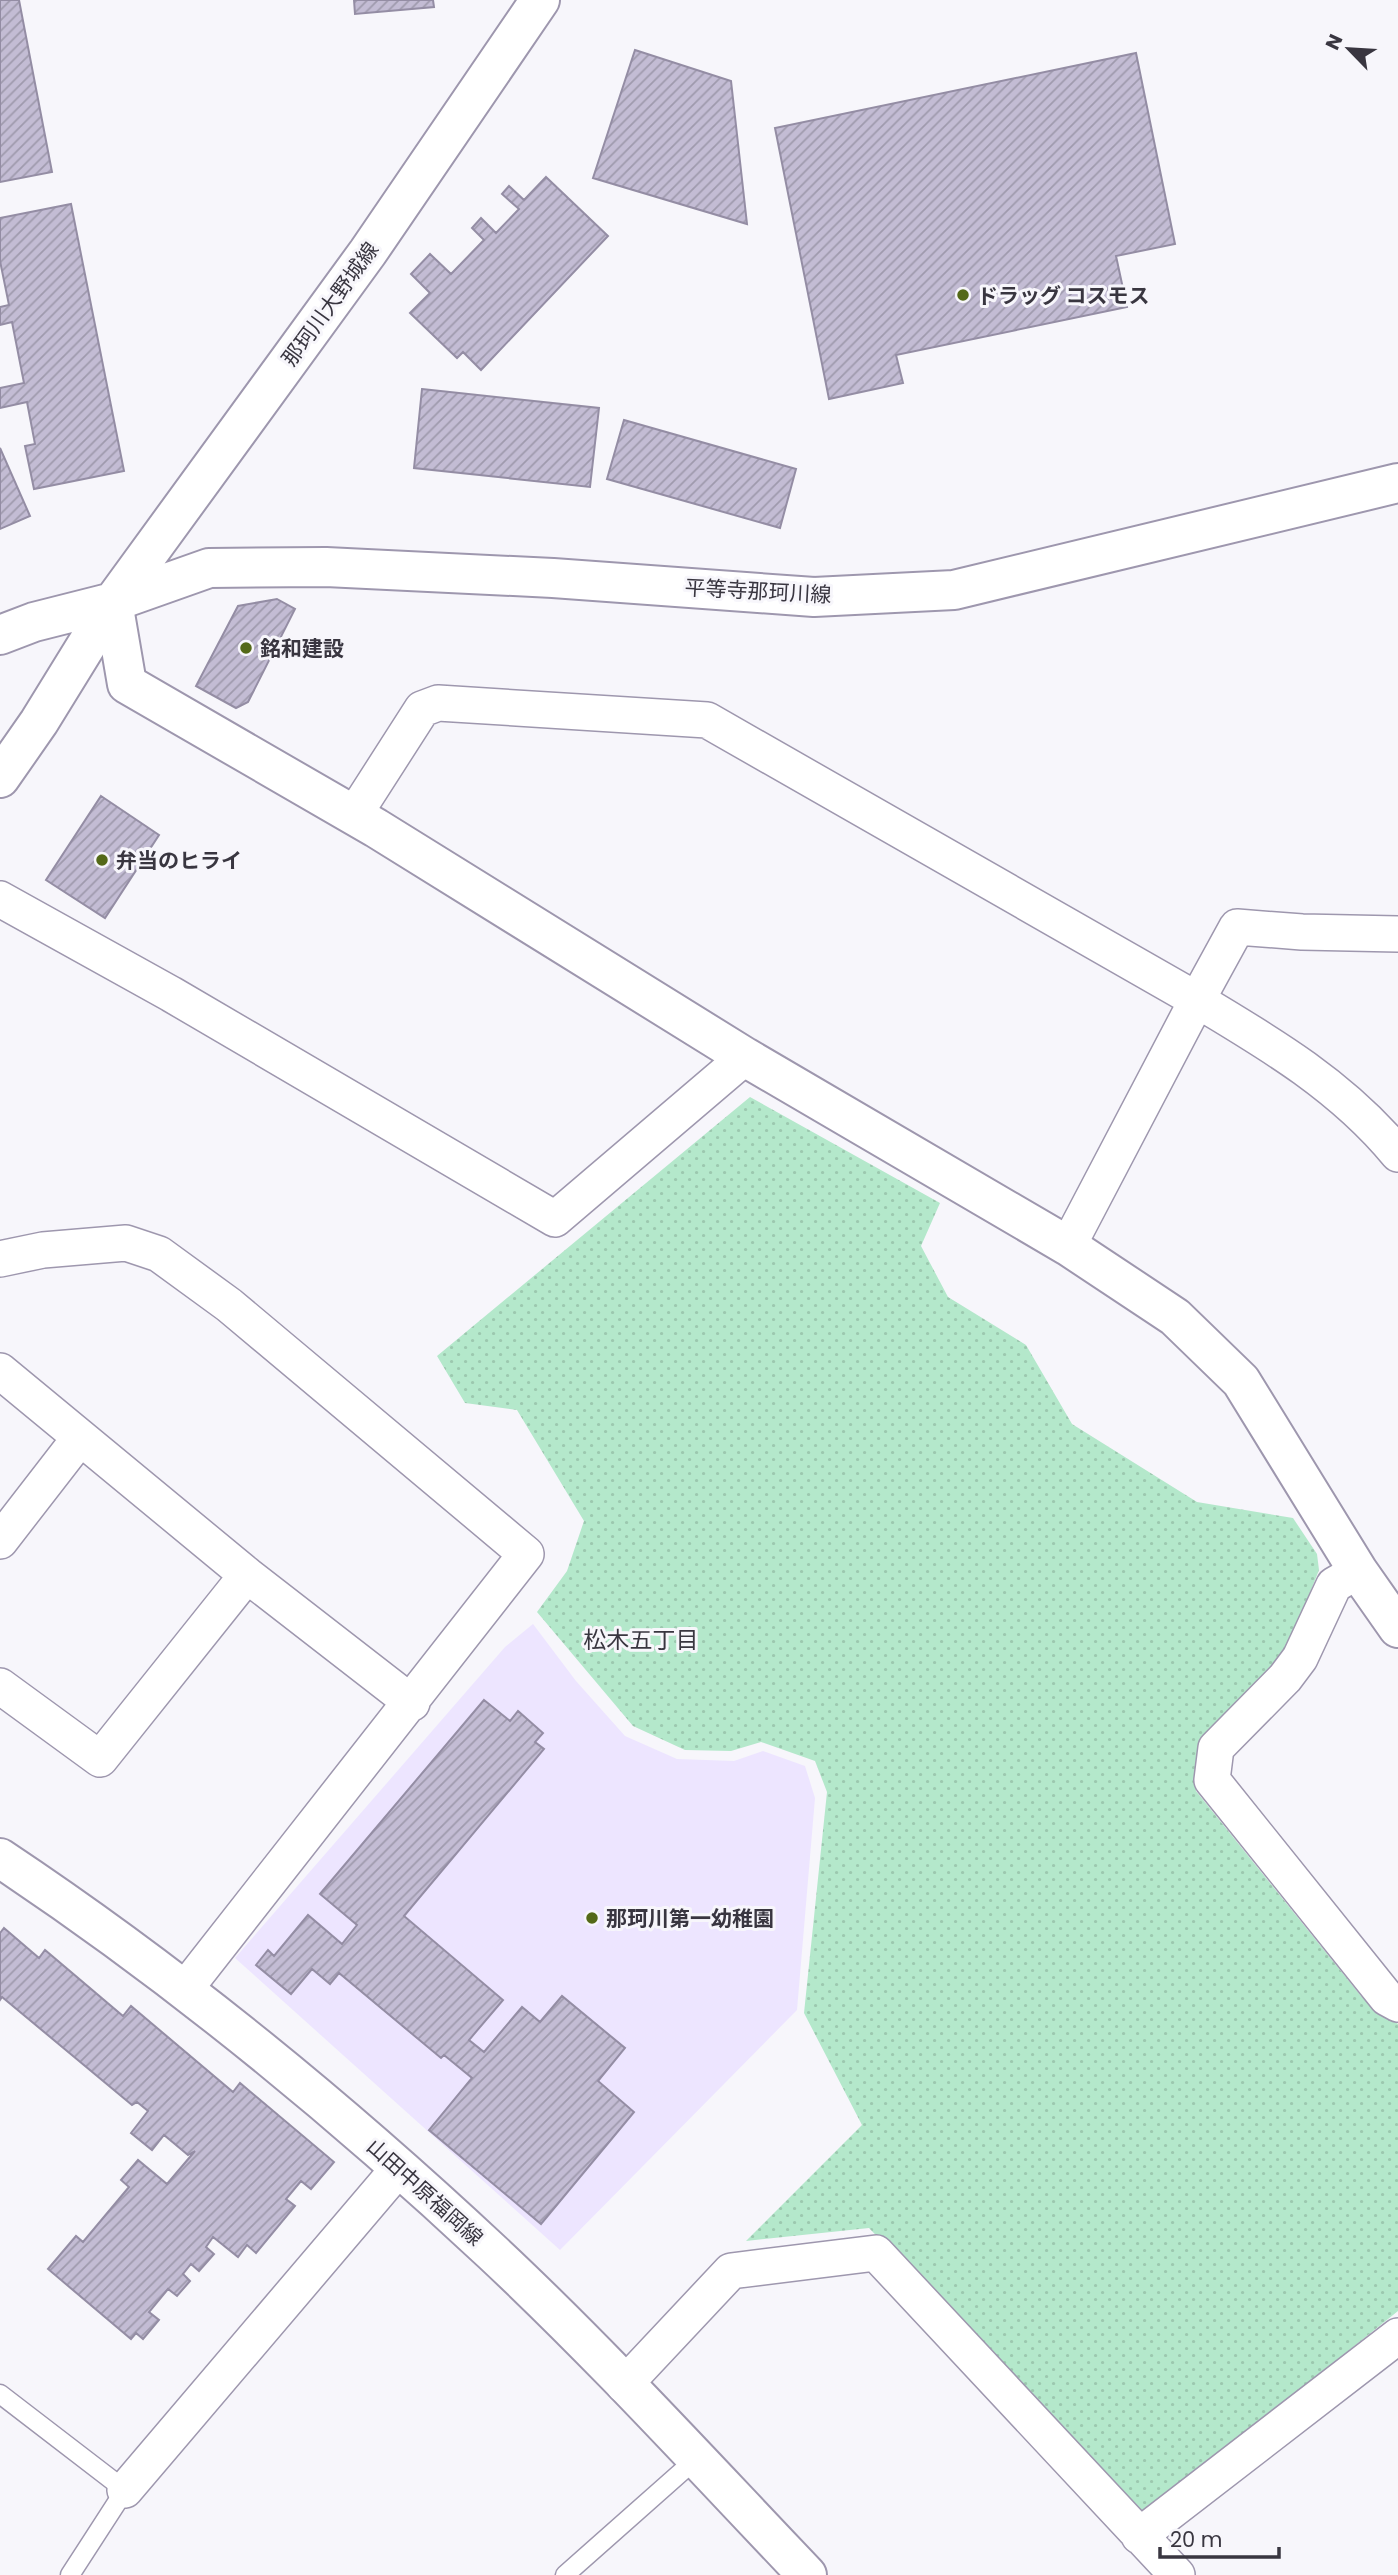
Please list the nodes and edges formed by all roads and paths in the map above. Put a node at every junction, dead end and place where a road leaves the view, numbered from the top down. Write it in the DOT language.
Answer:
graph roads {
  1 [pos="540,0"];
  2 [pos="1398,483"];
  3 [pos="113,602"];
  4 [pos="0,635"];
  5 [pos="0,778"];
  6 [pos="354,815"];
  7 [pos="0,899"];
  8 [pos="1398,934"];
  9 [pos="1197,1000"];
  10 [pos="745,1057"];
  11 [pos="1398,1154"];
  12 [pos="1068,1246"];
  13 [pos="0,1259"];
  14 [pos="0,1371"];
  15 [pos="79,1439"];
  16 [pos="0,1541"];
  17 [pos="1358,1571"];
  18 [pos="247,1575"];
  19 [pos="1398,1628"];
  20 [pos="0,1686"];
  21 [pos="412,1703"];
  22 [pos="0,1858"];
  23 [pos="186,1989"];
  24 [pos="1398,2004"];
  25 [pos="399,2168"];
  26 [pos="1398,2336"];
  27 [pos="624,2385"];
  28 [pos="0,2394"];
  29 [pos="696,2459"];
  30 [pos="125,2490"];
  31 [pos="1139,2536"];
  32 [pos="70,2575"];
  33 [pos="565,2575"];
  34 [pos="807,2575"];
  35 [pos="1177,2575"];
  1 -- 3 [label="main road, 那珂川大野城線"];
  2 -- 3 [label="main road, 平等寺那珂川線"];
  3 -- 4 [label="main road"];
  3 -- 5 [label="main road, 那珂川大野城線"];
  3 -- 6 [label="main road"];
  6 -- 9 [label="street"];
  6 -- 10 [label="main road"];
  7 -- 10 [label="street"];
  8 -- 9 [label="street"];
  9 -- 11 [label="street"];
  9 -- 12 [label="street"];
  10 -- 12 [label="main road"];
  12 -- 17 [label="main road"];
  13 -- 21 [label="street"];
  14 -- 15 [label="street"];
  15 -- 16 [label="street"];
  15 -- 18 [label="street"];
  17 -- 19 [label="main road"];
  17 -- 24 [label="street"];
  18 -- 20 [label="street"];
  18 -- 21 [label="street"];
  21 -- 23 [label="street"];
  22 -- 23 [label="main road, 山田中原福岡線"];
  23 -- 25 [label="main road, 山田中原福岡線"];
  25 -- 27 [label="main road, 山田中原福岡線"];
  25 -- 30 [label="street"];
  26 -- 31 [label="street"];
  27 -- 29 [label="main road, 山田中原福岡線"];
  27 -- 31 [label="street"];
  28 -- 30 [label="lane"];
  29 -- 33 [label="lane"];
  29 -- 34 [label="main road, 山田中原福岡線"];
  30 -- 32 [label="lane"];
  31 -- 35 [label="street"];
}
